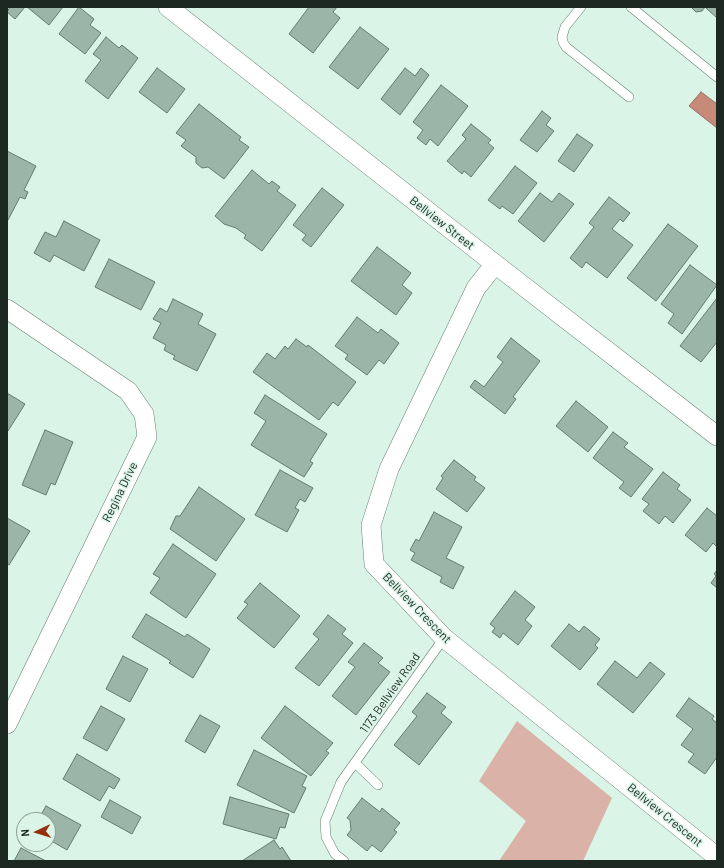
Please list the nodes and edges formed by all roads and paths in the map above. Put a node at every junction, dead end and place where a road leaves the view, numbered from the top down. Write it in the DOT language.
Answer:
graph roads {
  1 [pos="168,7"];
  2 [pos="582,7"];
  3 [pos="631,7"];
  4 [pos="717,77"];
  5 [pos="629,97"];
  6 [pos="494,264"];
  7 [pos="7,309"];
  8 [pos="717,436"];
  9 [pos="444,638"];
  10 [pos="7,724"];
  11 [pos="355,763"];
  12 [pos="378,785"];
  13 [pos="717,857"];
  14 [pos="344,861"];
  1 -- 6 [label="street, Bellview Street"];
  2 -- 5 [label="lane"];
  3 -- 4 [label="lane"];
  6 -- 8 [label="street, Bellview Street"];
  6 -- 9 [label="street, Bellview Crescent"];
  7 -- 10 [label="street, Regina Drive"];
  9 -- 11 [label="lane, 1173 Bellview Road"];
  9 -- 13 [label="street, Bellview Crescent"];
  11 -- 12 [label="lane"];
  11 -- 14 [label="lane, 1173 Bellview Road"];
}
